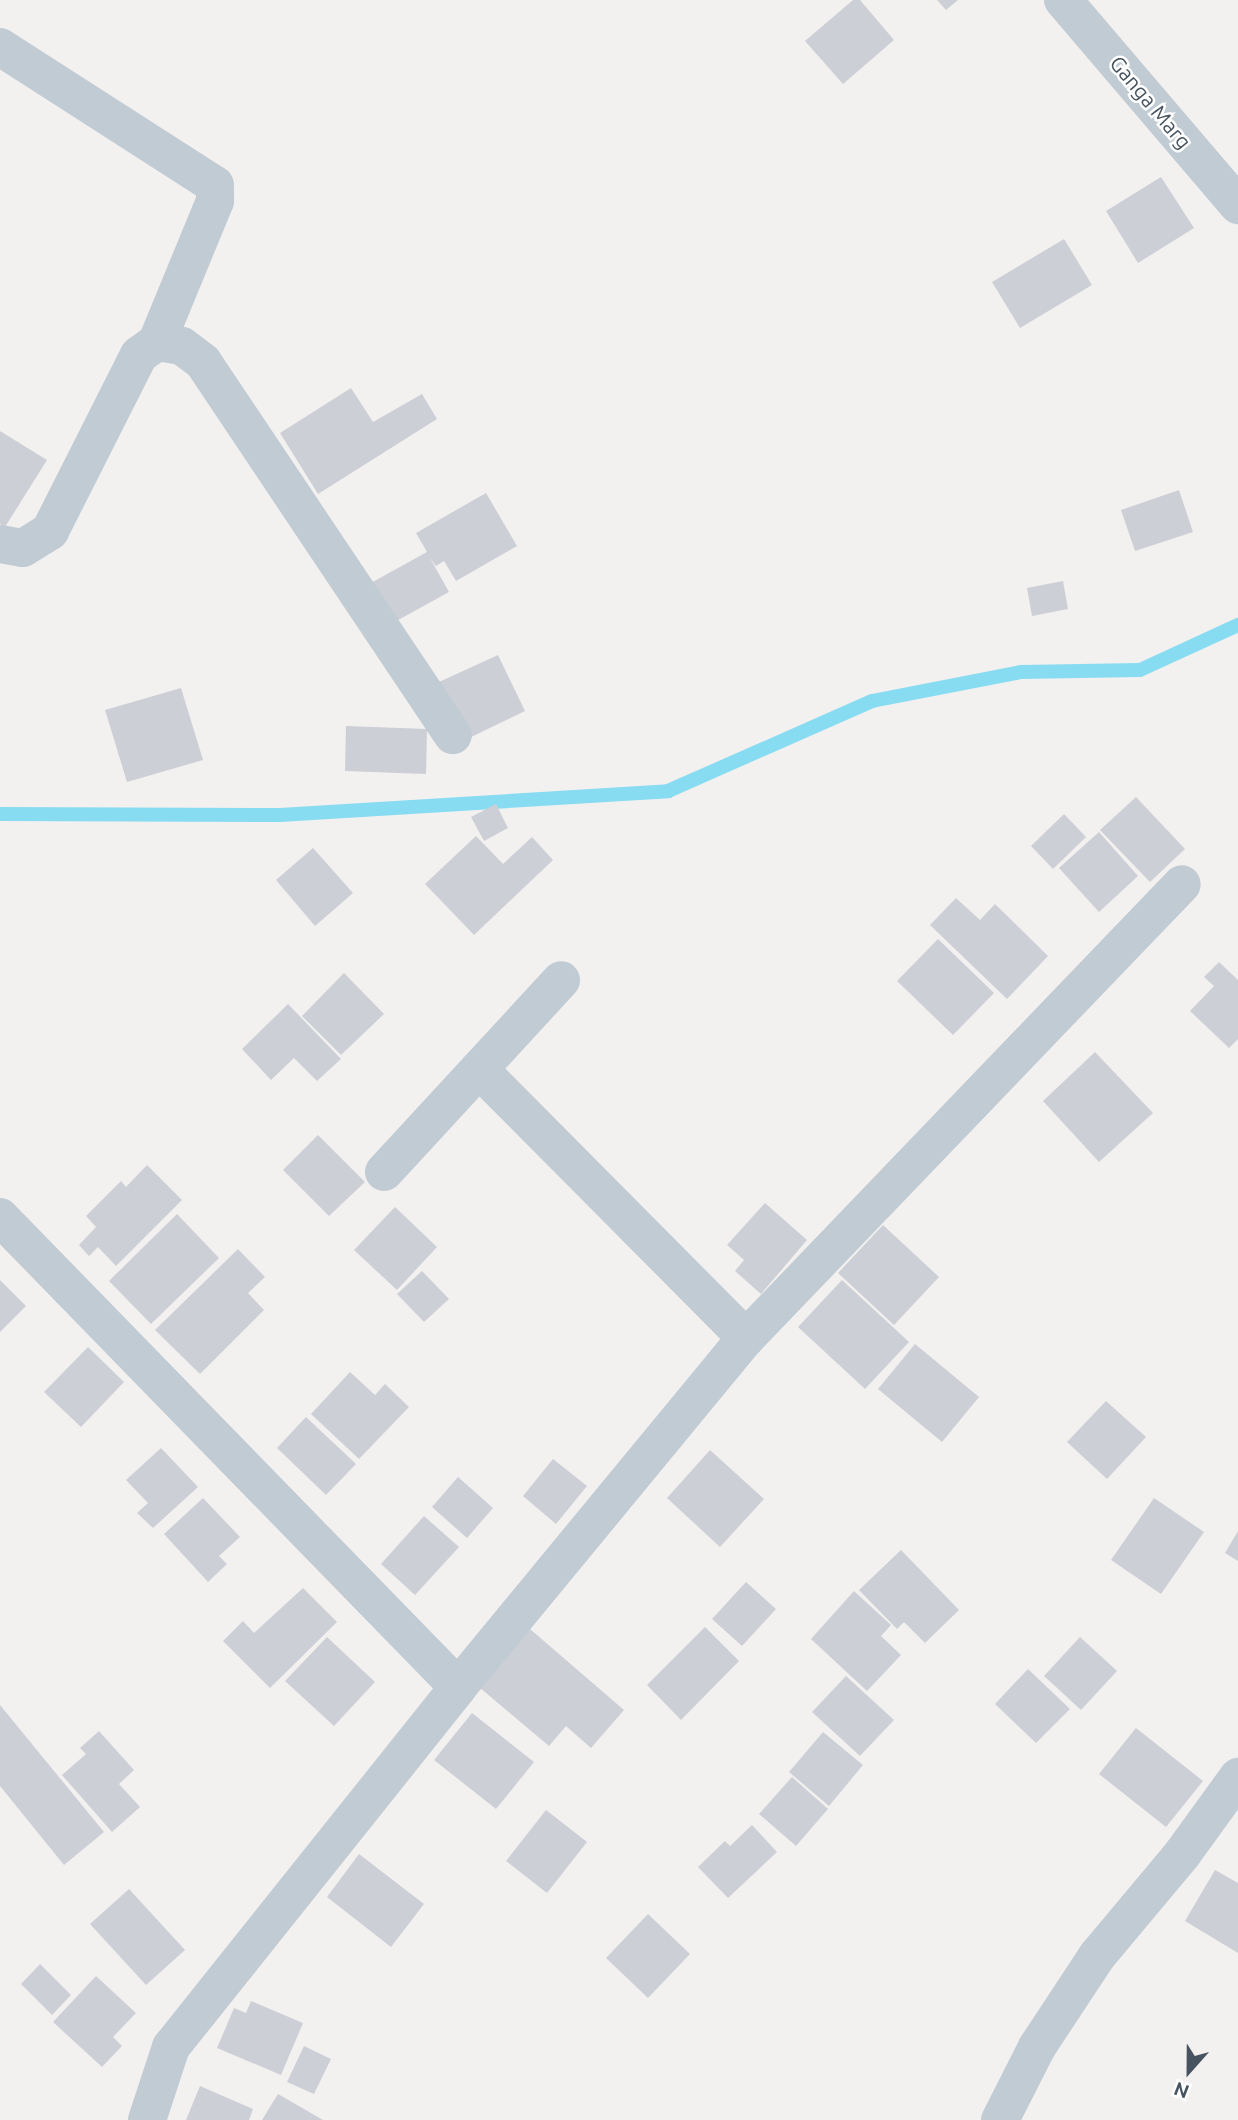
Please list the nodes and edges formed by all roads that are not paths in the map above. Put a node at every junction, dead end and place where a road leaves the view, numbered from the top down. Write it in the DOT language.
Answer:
graph roads {
  1 [pos="1063,0"];
  2 [pos="0,47"];
  3 [pos="1238,205"];
  4 [pos="157,342"];
  5 [pos="0,544"];
  6 [pos="453,735"];
  7 [pos="1182,884"];
  8 [pos="561,980"];
  9 [pos="479,1069"];
  10 [pos="384,1172"];
  11 [pos="0,1217"];
  12 [pos="746,1338"];
  13 [pos="458,1687"];
  14 [pos="1238,1777"];
  15 [pos="147,2120"];
  16 [pos="1000,2120"];
  1 -- 3 [label="street, Ganga Marg"];
  2 -- 4 [label="street"];
  4 -- 5 [label="street"];
  4 -- 6 [label="street"];
  7 -- 12 [label="street"];
  8 -- 9 [label="street"];
  9 -- 10 [label="street"];
  9 -- 12 [label="street"];
  11 -- 13 [label="street"];
  12 -- 13 [label="street"];
  13 -- 15 [label="street"];
  14 -- 16 [label="street"];
}
